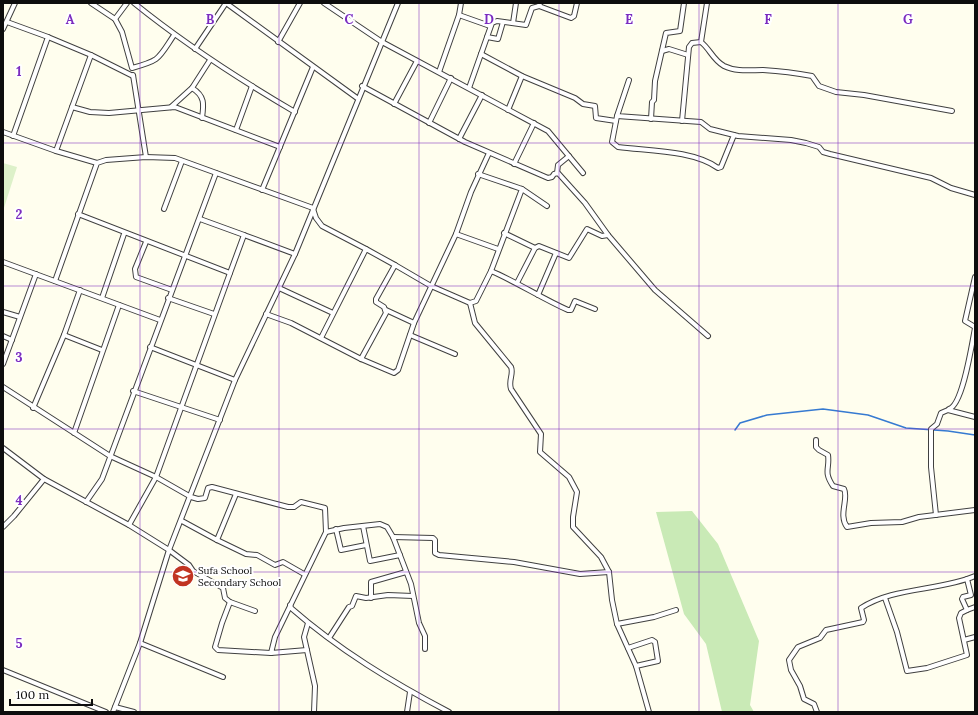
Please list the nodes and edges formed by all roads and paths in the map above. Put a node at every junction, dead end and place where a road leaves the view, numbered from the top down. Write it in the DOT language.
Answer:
graph roads {
  1 [pos="15,3"];
  2 [pos="91,3"];
  3 [pos="127,3"];
  4 [pos="134,3"];
  5 [pos="226,3"];
  6 [pos="300,3"];
  7 [pos="324,3"];
  8 [pos="398,3"];
  9 [pos="461,3"];
  10 [pos="516,3"];
  11 [pos="577,3"];
  12 [pos="684,3"];
  13 [pos="707,3"];
  14 [pos="528,4"];
  15 [pos="540,5"];
  16 [pos="532,8"];
  17 [pos="459,16"];
  18 [pos="116,18"];
  19 [pos="7,22"];
  20 [pos="503,22"];
  21 [pos="513,24"];
  22 [pos="490,26"];
  23 [pos="3,29"];
  24 [pos="174,35"];
  25 [pos="48,37"];
  26 [pos="487,37"];
  27 [pos="278,42"];
  28 [pos="382,42"];
  29 [pos="700,42"];
  30 [pos="195,49"];
  31 [pos="662,51"];
  32 [pos="481,54"];
  33 [pos="91,55"];
  34 [pos="688,55"];
  35 [pos="210,60"];
  36 [pos="416,61"];
  37 [pos="313,67"];
  38 [pos="132,68"];
  39 [pos="439,72"];
  40 [pos="134,76"];
  41 [pos="522,76"];
  42 [pos="451,78"];
  43 [pos="629,80"];
  44 [pos="252,86"];
  45 [pos="362,86"];
  46 [pos="192,88"];
  47 [pos="469,88"];
  48 [pos="482,95"];
  49 [pos="357,98"];
  50 [pos="394,104"];
  51 [pos="72,107"];
  52 [pos="170,108"];
  53 [pos="139,110"];
  54 [pos="508,110"];
  55 [pos="295,112"];
  56 [pos="952,112"];
  57 [pos="618,116"];
  58 [pos="202,118"];
  59 [pos="651,119"];
  60 [pos="616,121"];
  61 [pos="682,121"];
  62 [pos="534,123"];
  63 [pos="429,124"];
  64 [pos="236,130"];
  65 [pos="3,132"];
  66 [pos="13,136"];
  67 [pos="734,136"];
  68 [pos="459,139"];
  69 [pos="280,147"];
  70 [pos="56,151"];
  71 [pos="489,153"];
  72 [pos="569,156"];
  73 [pos="146,157"];
  74 [pos="182,161"];
  75 [pos="98,163"];
  76 [pos="514,164"];
  77 [pos="216,173"];
  78 [pos="557,173"];
  79 [pos="583,173"];
  80 [pos="478,174"];
  81 [pos="262,190"];
  82 [pos="522,190"];
  83 [pos="975,195"];
  84 [pos="547,206"];
  85 [pos="313,208"];
  86 [pos="164,209"];
  87 [pos="78,214"];
  88 [pos="200,219"];
  89 [pos="504,233"];
  90 [pos="124,234"];
  91 [pos="456,234"];
  92 [pos="244,235"];
  93 [pos="608,235"];
  94 [pos="146,242"];
  95 [pos="535,248"];
  96 [pos="366,249"];
  97 [pos="498,249"];
  98 [pos="556,253"];
  99 [pos="295,254"];
  100 [pos="186,257"];
  101 [pos="3,262"];
  102 [pos="395,265"];
  103 [pos="490,271"];
  104 [pos="230,273"];
  105 [pos="36,274"];
  106 [pos="975,277"];
  107 [pos="55,281"];
  108 [pos="517,282"];
  109 [pos="431,286"];
  110 [pos="279,288"];
  111 [pos="80,290"];
  112 [pos="172,290"];
  113 [pos="538,295"];
  114 [pos="102,298"];
  115 [pos="168,298"];
  116 [pos="470,303"];
  117 [pos="119,305"];
  118 [pos="595,309"];
  119 [pos="386,310"];
  120 [pos="3,312"];
  121 [pos="333,313"];
  122 [pos="214,314"];
  123 [pos="266,314"];
  124 [pos="20,317"];
  125 [pos="160,320"];
  126 [pos="414,323"];
  127 [pos="975,328"];
  128 [pos="64,335"];
  129 [pos="410,335"];
  130 [pos="3,336"];
  131 [pos="708,336"];
  132 [pos="321,338"];
  133 [pos="12,340"];
  134 [pos="150,347"];
  135 [pos="102,350"];
  136 [pos="455,354"];
  137 [pos="360,359"];
  138 [pos="3,364"];
  139 [pos="196,365"];
  140 [pos="235,380"];
  141 [pos="3,387"];
  142 [pos="133,391"];
  143 [pos="181,406"];
  144 [pos="33,408"];
  145 [pos="948,410"];
  146 [pos="975,417"];
  147 [pos="220,420"];
  148 [pos="74,433"];
  149 [pos="816,440"];
  150 [pos="3,448"];
  151 [pos="110,456"];
  152 [pos="156,477"];
  153 [pos="44,479"];
  154 [pos="236,494"];
  155 [pos="190,497"];
  156 [pos="86,502"];
  157 [pos="975,510"];
  158 [pos="936,515"];
  159 [pos="182,521"];
  160 [pos="129,525"];
  161 [pos="363,526"];
  162 [pos="3,527"];
  163 [pos="336,530"];
  164 [pos="326,532"];
  165 [pos="393,537"];
  166 [pos="217,540"];
  167 [pos="366,545"];
  168 [pos="169,550"];
  169 [pos="400,555"];
  170 [pos="406,572"];
  171 [pos="609,572"];
  172 [pos="304,574"];
  173 [pos="975,576"];
  174 [pos="967,579"];
  175 [pos="413,596"];
  176 [pos="371,598"];
  177 [pos="884,598"];
  178 [pos="230,602"];
  179 [pos="290,605"];
  180 [pos="975,607"];
  181 [pos="676,610"];
  182 [pos="967,610"];
  183 [pos="255,611"];
  184 [pos="308,623"];
  185 [pos="617,624"];
  186 [pos="975,637"];
  187 [pos="329,638"];
  188 [pos="964,640"];
  189 [pos="140,643"];
  190 [pos="628,648"];
  191 [pos="425,649"];
  192 [pos="307,650"];
  193 [pos="271,653"];
  194 [pos="636,666"];
  195 [pos="3,670"];
  196 [pos="223,677"];
  197 [pos="410,692"];
  198 [pos="115,707"];
  199 [pos="106,712"];
  200 [pos="113,712"];
  201 [pos="134,712"];
  202 [pos="314,712"];
  203 [pos="407,712"];
  204 [pos="448,712"];
  205 [pos="649,712"];
  206 [pos="817,712"];
  1 -- 19 [label="street"];
  2 -- 18 [label="street"];
  3 -- 18 [label="street"];
  4 -- 24 [label="street"];
  5 -- 27 [label="street"];
  5 -- 30 [label="street"];
  6 -- 27 [label="street"];
  7 -- 28 [label="street"];
  8 -- 28 [label="street"];
  9 -- 17 [label="street"];
  10 -- 21 [label="street"];
  11 -- 15 [label="street"];
  12 -- 31 [label="street"];
  13 -- 29 [label="street"];
  14 -- 16 [label="street"];
  15 -- 16 [label="street"];
  16 -- 21 [label="street"];
  17 -- 22 [label="street"];
  17 -- 39 [label="street"];
  18 -- 38 [label="street"];
  19 -- 23 [label="street"];
  19 -- 25 [label="street"];
  20 -- 21 [label="street"];
  20 -- 22 [label="street"];
  20 -- 26 [label="street"];
  22 -- 26 [label="street"];
  24 -- 30 [label="street"];
  24 -- 38 [label="street"];
  25 -- 33 [label="street"];
  25 -- 66 [label="street"];
  26 -- 32 [label="street"];
  27 -- 37 [label="street"];
  28 -- 36 [label="street"];
  28 -- 45 [label="street"];
  29 -- 34 [label="street"];
  29 -- 56 [label="street"];
  30 -- 35 [label="street"];
  31 -- 34 [label="street"];
  31 -- 59 [label="street"];
  32 -- 41 [label="street"];
  32 -- 47 [label="street"];
  33 -- 40 [label="street"];
  33 -- 51 [label="street"];
  34 -- 61 [label="street"];
  35 -- 44 [label="street"];
  35 -- 46 [label="street"];
  36 -- 39 [label="street"];
  36 -- 50 [label="street"];
  37 -- 49 [label="street"];
  37 -- 55 [label="street"];
  38 -- 40 [label="street"];
  39 -- 42 [label="street"];
  40 -- 53 [label="street"];
  41 -- 54 [label="street"];
  41 -- 60 [label="street"];
  42 -- 47 [label="street"];
  42 -- 63 [label="street"];
  43 -- 57 [label="street"];
  44 -- 55 [label="street"];
  44 -- 64 [label="street"];
  45 -- 49 [label="street"];
  45 -- 50 [label="street"];
  46 -- 52 [label="street"];
  46 -- 58 [label="street"];
  47 -- 48 [label="street"];
  48 -- 54 [label="street"];
  48 -- 68 [label="street"];
  49 -- 85 [label="street"];
  50 -- 63 [label="street"];
  51 -- 53 [label="street"];
  51 -- 70 [label="street"];
  52 -- 53 [label="street"];
  52 -- 58 [label="street"];
  53 -- 73 [label="street"];
  54 -- 62 [label="street"];
  55 -- 69 [label="street"];
  57 -- 59 [label="street"];
  57 -- 60 [label="street"];
  58 -- 64 [label="street"];
  59 -- 61 [label="street"];
  60 -- 67 [label="street"];
  61 -- 67 [label="street"];
  62 -- 72 [label="street"];
  62 -- 76 [label="street"];
  63 -- 68 [label="street"];
  64 -- 69 [label="street"];
  65 -- 66 [label="street"];
  66 -- 70 [label="street"];
  67 -- 83 [label="street"];
  68 -- 71 [label="street"];
  69 -- 81 [label="street"];
  70 -- 75 [label="street"];
  71 -- 76 [label="street"];
  71 -- 80 [label="street"];
  72 -- 78 [label="street"];
  72 -- 79 [label="street"];
  73 -- 74 [label="street"];
  73 -- 75 [label="street"];
  74 -- 77 [label="street"];
  74 -- 86 [label="street"];
  75 -- 87 [label="street"];
  76 -- 78 [label="street"];
  77 -- 81 [label="street"];
  77 -- 88 [label="street"];
  78 -- 93 [label="street"];
  80 -- 82 [label="street"];
  80 -- 91 [label="street"];
  81 -- 85 [label="street"];
  82 -- 84 [label="street"];
  82 -- 89 [label="street"];
  85 -- 96 [label="street"];
  85 -- 99 [label="street"];
  87 -- 90 [label="street"];
  87 -- 107 [label="street"];
  88 -- 92 [label="street"];
  88 -- 100 [label="street"];
  89 -- 95 [label="street"];
  89 -- 97 [label="street"];
  90 -- 94 [label="street"];
  90 -- 114 [label="street"];
  91 -- 97 [label="street"];
  91 -- 109 [label="street"];
  92 -- 99 [label="street"];
  92 -- 104 [label="street"];
  93 -- 98 [label="street"];
  93 -- 131 [label="street"];
  94 -- 100 [label="street"];
  94 -- 112 [label="street"];
  95 -- 98 [label="street"];
  95 -- 108 [label="street"];
  96 -- 102 [label="street"];
  96 -- 121 [label="street"];
  97 -- 103 [label="street"];
  98 -- 113 [label="street"];
  99 -- 110 [label="street"];
  100 -- 104 [label="street"];
  100 -- 112 [label="street"];
  101 -- 105 [label="street"];
  102 -- 109 [label="street"];
  102 -- 119 [label="street"];
  103 -- 108 [label="street"];
  103 -- 116 [label="street"];
  104 -- 122 [label="street"];
  105 -- 107 [label="street"];
  105 -- 124 [label="street"];
  106 -- 127 [label="street"];
  107 -- 111 [label="street"];
  108 -- 113 [label="street"];
  109 -- 116 [label="street"];
  109 -- 126 [label="street"];
  110 -- 121 [label="street"];
  110 -- 123 [label="street"];
  111 -- 114 [label="street"];
  111 -- 128 [label="street"];
  112 -- 115 [label="street"];
  113 -- 118 [label="street"];
  114 -- 117 [label="street"];
  115 -- 122 [label="street"];
  115 -- 125 [label="street"];
  116 -- 171 [label="street"];
  117 -- 125 [label="street"];
  117 -- 135 [label="street"];
  119 -- 126 [label="street"];
  119 -- 137 [label="street"];
  120 -- 124 [label="street"];
  121 -- 132 [label="street"];
  122 -- 139 [label="street"];
  123 -- 132 [label="street"];
  123 -- 140 [label="street"];
  124 -- 133 [label="street"];
  125 -- 134 [label="street"];
  126 -- 129 [label="street"];
  127 -- 145 [label="street"];
  128 -- 135 [label="street"];
  128 -- 144 [label="street"];
  129 -- 136 [label="street"];
  129 -- 137 [label="street"];
  130 -- 133 [label="street"];
  132 -- 137 [label="street"];
  133 -- 138 [label="street"];
  134 -- 139 [label="street"];
  134 -- 142 [label="street"];
  135 -- 148 [label="street"];
  139 -- 140 [label="street"];
  139 -- 143 [label="street"];
  140 -- 147 [label="street"];
  141 -- 144 [label="street"];
  142 -- 143 [label="street"];
  142 -- 151 [label="street"];
  143 -- 147 [label="street"];
  143 -- 152 [label="street"];
  144 -- 148 [label="street"];
  145 -- 146 [label="street"];
  145 -- 158 [label="street"];
  147 -- 155 [label="street"];
  148 -- 151 [label="street"];
  149 -- 158 [label="street"];
  150 -- 153 [label="street"];
  151 -- 152 [label="street"];
  151 -- 156 [label="street"];
  152 -- 155 [label="street"];
  152 -- 160 [label="street"];
  153 -- 156 [label="street"];
  153 -- 162 [label="street"];
  154 -- 155 [label="street"];
  154 -- 164 [label="street"];
  154 -- 166 [label="street"];
  155 -- 159 [label="street"];
  156 -- 160 [label="street"];
  157 -- 158 [label="street"];
  159 -- 166 [label="street"];
  159 -- 168 [label="street"];
  160 -- 168 [label="street"];
  161 -- 163 [label="street"];
  161 -- 165 [label="street"];
  161 -- 167 [label="street"];
  163 -- 164 [label="street"];
  163 -- 167 [label="street"];
  164 -- 172 [label="street"];
  165 -- 169 [label="street"];
  165 -- 171 [label="street"];
  166 -- 172 [label="street"];
  167 -- 169 [label="street"];
  168 -- 178 [label="street"];
  168 -- 189 [label="street"];
  169 -- 170 [label="street"];
  170 -- 175 [label="street"];
  170 -- 176 [label="street"];
  171 -- 185 [label="street"];
  172 -- 179 [label="street"];
  173 -- 174 [label="street"];
  174 -- 177 [label="street"];
  174 -- 182 [label="street"];
  175 -- 176 [label="street"];
  175 -- 191 [label="street"];
  176 -- 187 [label="street"];
  177 -- 188 [label="street"];
  177 -- 206 [label="street"];
  178 -- 183 [label="street"];
  178 -- 193 [label="street"];
  179 -- 184 [label="street"];
  179 -- 193 [label="street"];
  180 -- 182 [label="street"];
  181 -- 185 [label="street"];
  182 -- 188 [label="street"];
  184 -- 187 [label="street"];
  184 -- 192 [label="street"];
  185 -- 190 [label="street"];
  186 -- 188 [label="street"];
  187 -- 197 [label="street"];
  189 -- 196 [label="street"];
  189 -- 198 [label="street"];
  190 -- 194 [label="street"];
  190 -- 194 [label="street"];
  192 -- 193 [label="street"];
  192 -- 202 [label="street"];
  194 -- 205 [label="street"];
  195 -- 199 [label="street"];
  197 -- 203 [label="street"];
  197 -- 204 [label="street"];
  198 -- 200 [label="street"];
  198 -- 201 [label="street"];
}
